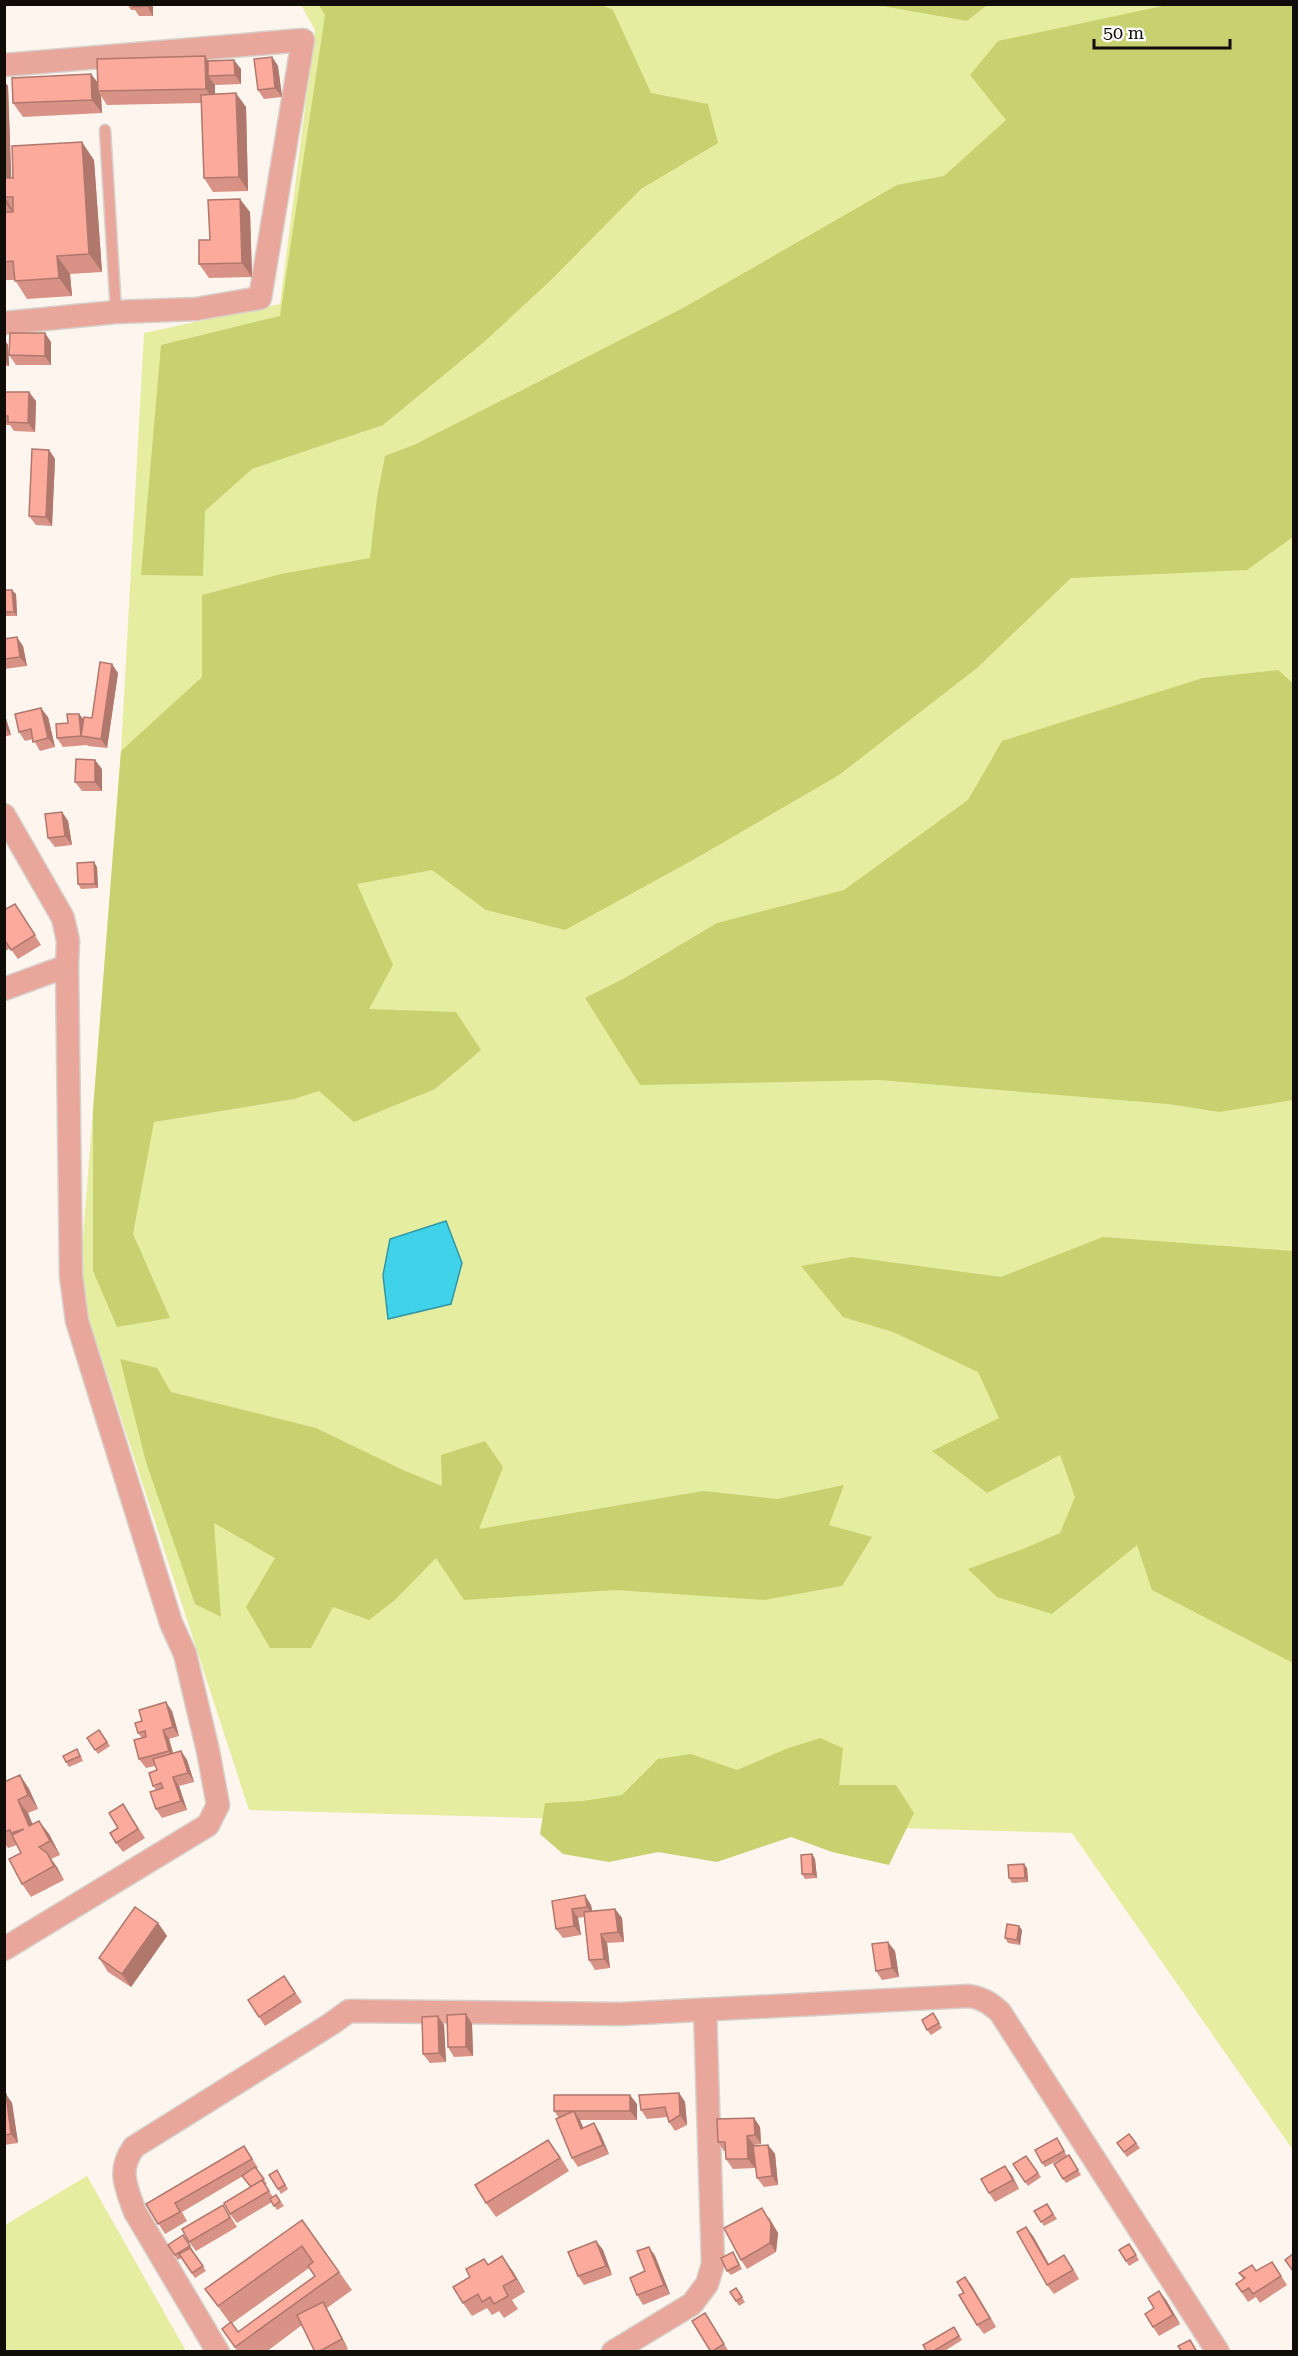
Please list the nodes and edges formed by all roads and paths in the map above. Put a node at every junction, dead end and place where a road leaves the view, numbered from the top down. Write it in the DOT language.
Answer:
graph roads {
  1 [pos="4,65"];
  2 [pos="105,130"];
  3 [pos="116,312"];
  4 [pos="4,323"];
  5 [pos="4,815"];
  6 [pos="67,966"];
  7 [pos="4,989"];
  8 [pos="4,1949"];
  9 [pos="705,2010"];
  10 [pos="218,2352"];
  11 [pos="613,2352"];
  12 [pos="1218,2352"];
  1 -- 3 [label="street"];
  2 -- 3 [label="lane"];
  3 -- 4 [label="street"];
  5 -- 6 [label="street"];
  6 -- 7 [label="street"];
  6 -- 8 [label="street"];
  9 -- 10 [label="street"];
  9 -- 11 [label="street"];
  9 -- 12 [label="street"];
}
